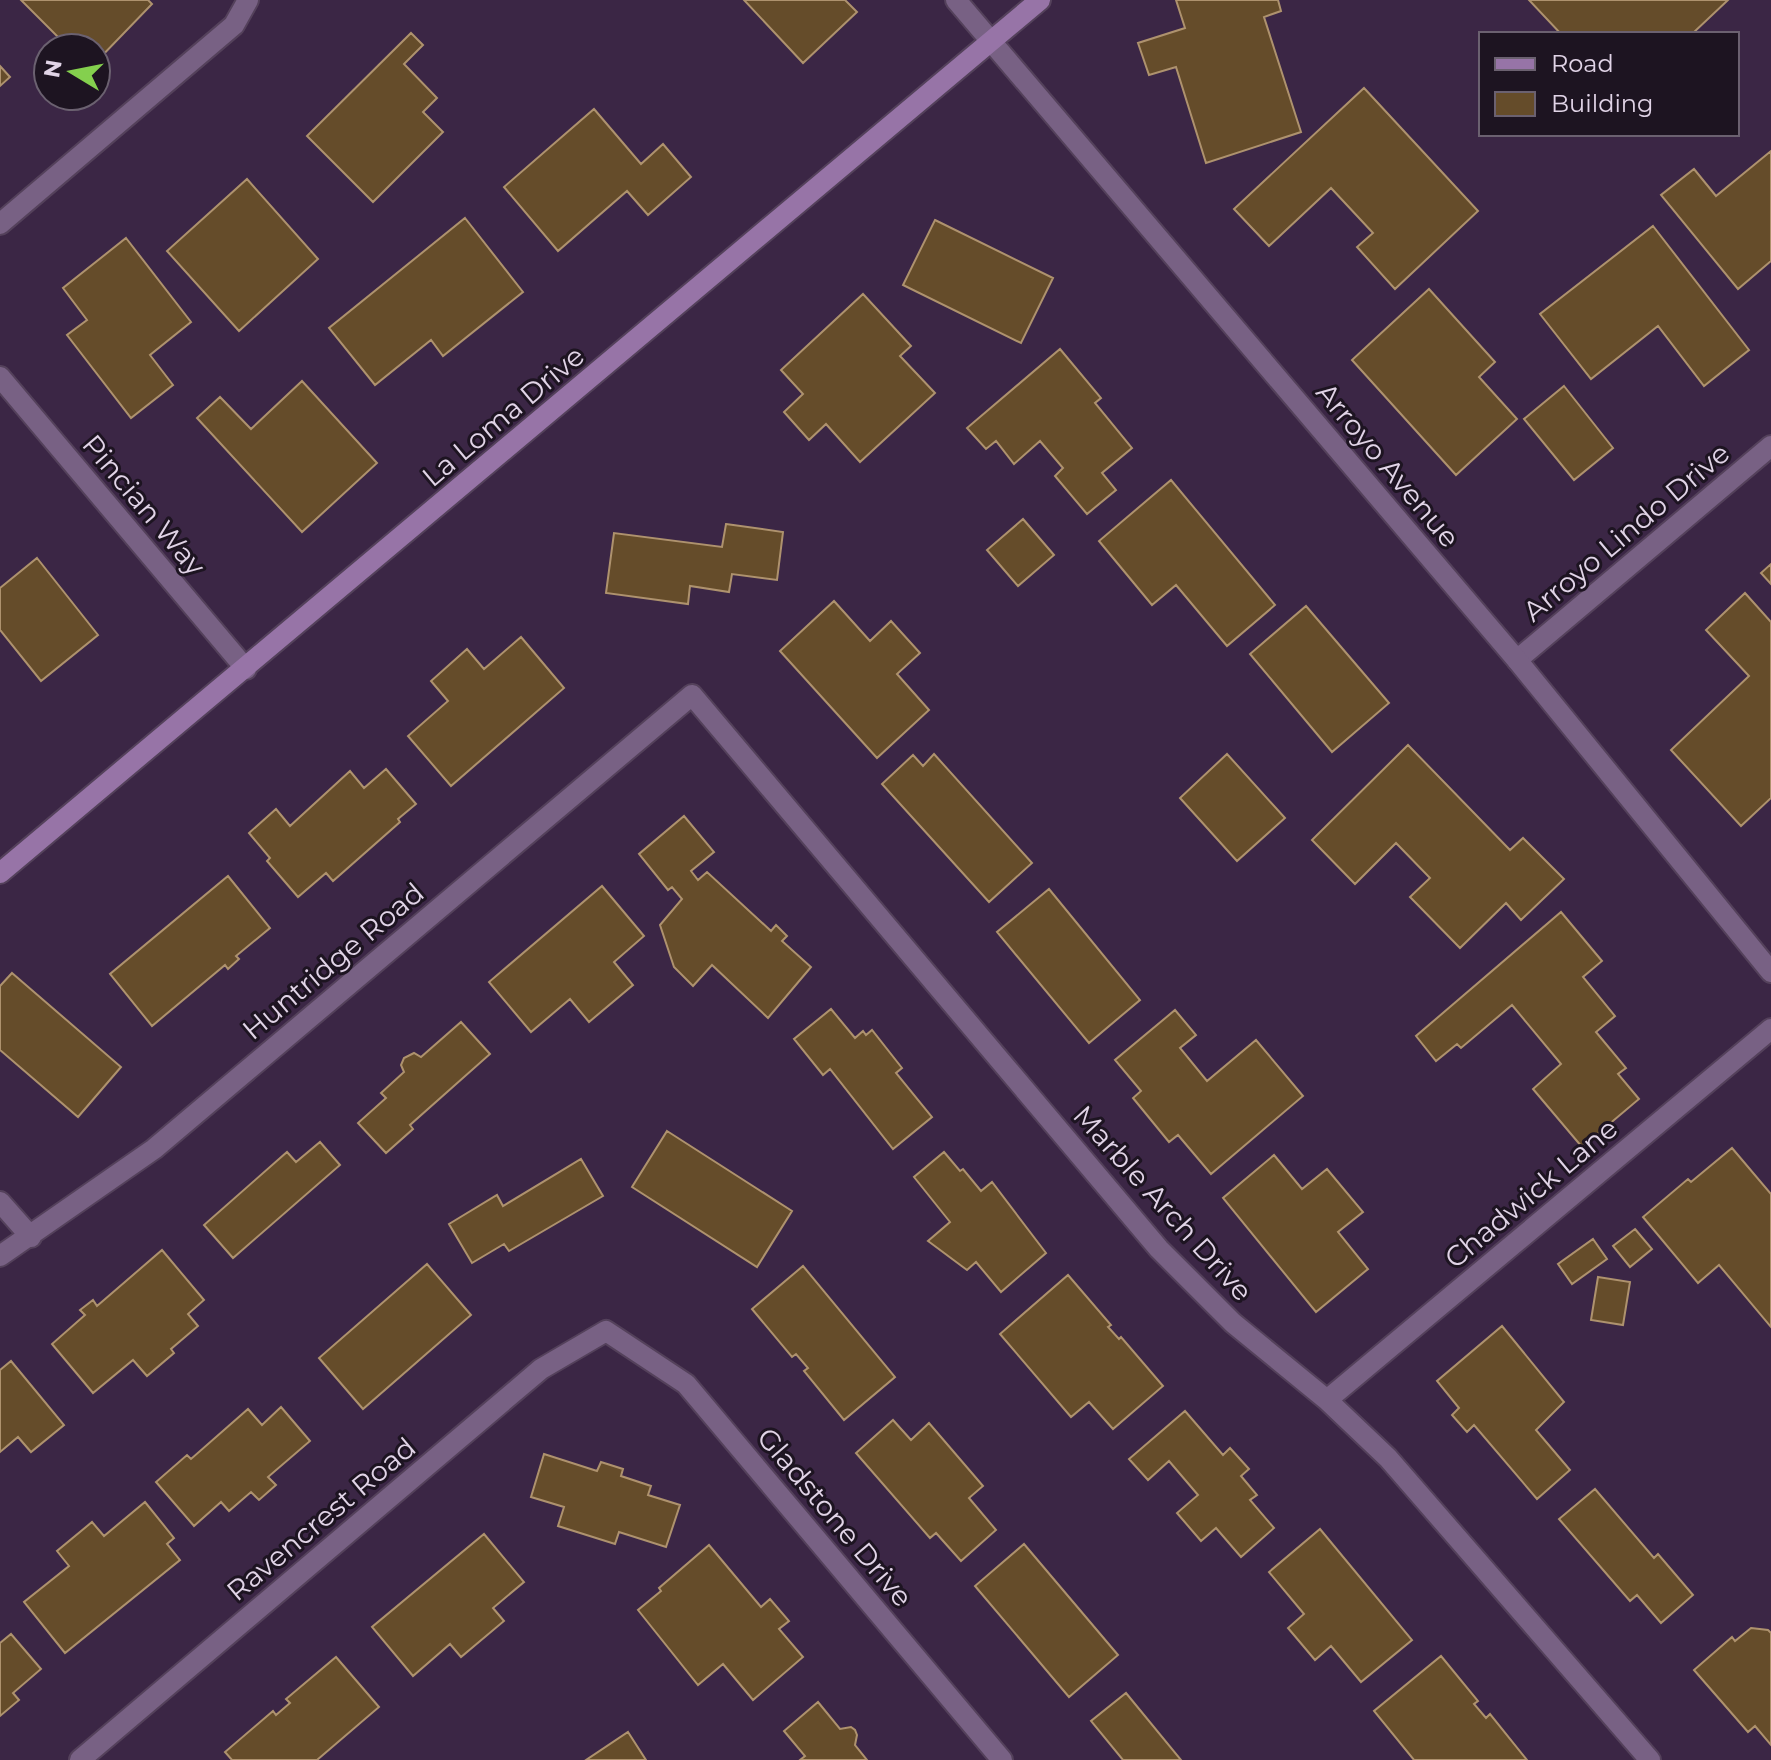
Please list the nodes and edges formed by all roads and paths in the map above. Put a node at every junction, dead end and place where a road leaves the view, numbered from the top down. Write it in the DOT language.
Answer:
graph roads {
  1 [pos="248,0"];
  2 [pos="956,0"];
  3 [pos="1040,0"];
  4 [pos="991,41"];
  5 [pos="0,224"];
  6 [pos="0,377"];
  7 [pos="1771,446"];
  8 [pos="1517,660"];
  9 [pos="246,669"];
  10 [pos="692,695"];
  11 [pos="0,873"];
  12 [pos="1771,972"];
  13 [pos="1771,1029"];
  14 [pos="0,1202"];
  15 [pos="31,1237"];
  16 [pos="0,1256"];
  17 [pos="606,1331"];
  18 [pos="1327,1400"];
  19 [pos="80,1760"];
  20 [pos="1002,1760"];
  21 [pos="1650,1760"];
  1 -- 5 [label="street"];
  2 -- 4 [label="street, Arroyo Avenue"];
  3 -- 4 [label="main road, La Loma Drive"];
  4 -- 8 [label="street, Arroyo Avenue"];
  4 -- 9 [label="main road, La Loma Drive"];
  6 -- 9 [label="street, Pincian Way"];
  7 -- 8 [label="street, Arroyo Lindo Drive"];
  8 -- 12 [label="street, Arroyo Avenue"];
  9 -- 11 [label="main road, La Loma Drive"];
  10 -- 15 [label="street, Huntridge Road"];
  10 -- 18 [label="street, Marble Arch Drive"];
  13 -- 18 [label="street, Chadwick Lane"];
  14 -- 15 [label="street"];
  15 -- 16 [label="street, Huntridge Road"];
  17 -- 19 [label="street, Ravencrest Road"];
  17 -- 20 [label="street, Gladstone Drive"];
  18 -- 21 [label="street, Marble Arch Drive"];
}
